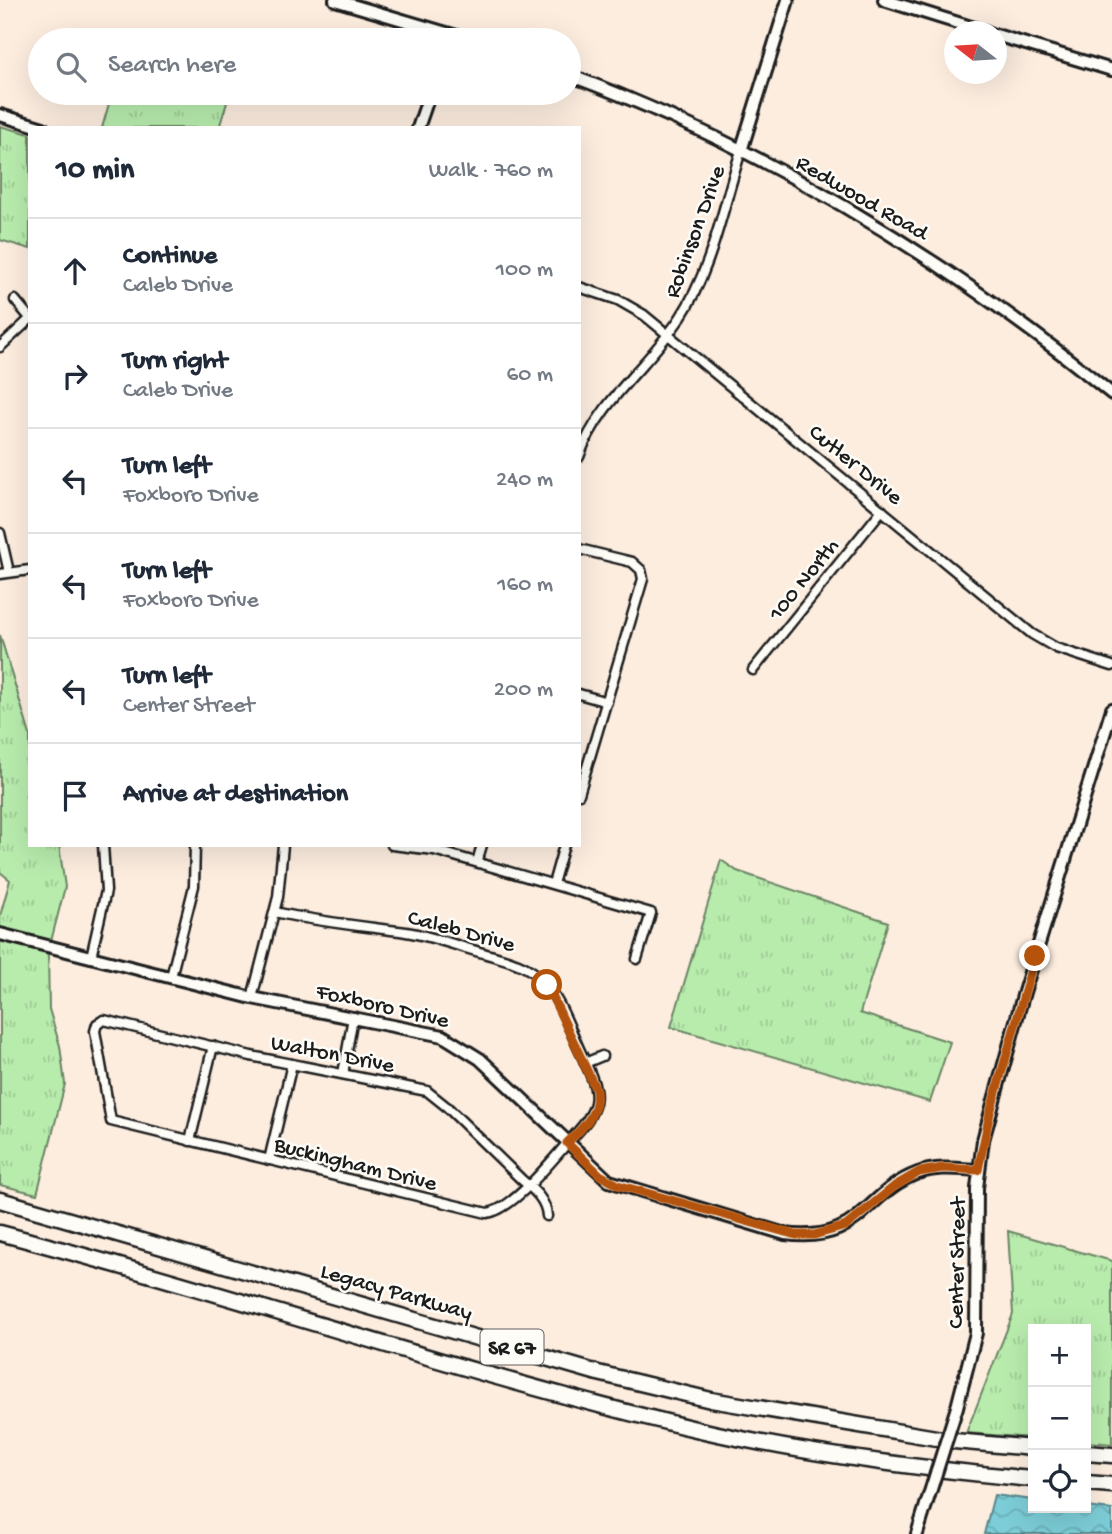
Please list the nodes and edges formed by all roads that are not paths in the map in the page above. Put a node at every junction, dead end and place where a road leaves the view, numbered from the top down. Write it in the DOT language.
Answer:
graph roads {
  1 [pos="335,0"];
  2 [pos="788,0"];
  3 [pos="884,0"];
  4 [pos="951,21"];
  5 [pos="421,28"];
  6 [pos="1007,38"];
  7 [pos="1112,70"];
  8 [pos="581,80"];
  9 [pos="426,105"];
  10 [pos="0,115"];
  11 [pos="36,126"];
  12 [pos="419,126"];
  13 [pos="741,151"];
  14 [pos="581,289"];
  15 [pos="15,300"];
  16 [pos="28,316"];
  17 [pos="28,321"];
  18 [pos="668,335"];
  19 [pos="0,347"];
  20 [pos="1112,394"];
  21 [pos="581,453"];
  22 [pos="882,510"];
  23 [pos="0,533"];
  24 [pos="581,549"];
  25 [pos="28,570"];
  26 [pos="4,573"];
  27 [pos="1112,666"];
  28 [pos="753,670"];
  29 [pos="581,695"];
  30 [pos="607,702"];
  31 [pos="1112,709"];
  32 [pos="581,787"];
  33 [pos="103,847"];
  34 [pos="195,847"];
  35 [pos="283,847"];
  36 [pos="407,847"];
  37 [pos="481,847"];
  38 [pos="563,847"];
  39 [pos="477,862"];
  40 [pos="552,884"];
  41 [pos="275,912"];
  42 [pos="0,934"];
  43 [pos="91,957"];
  44 [pos="637,959"];
  45 [pos="171,977"];
  46 [pos="252,998"];
  47 [pos="353,1017"];
  48 [pos="213,1046"];
  49 [pos="602,1056"];
  50 [pos="586,1063"];
  51 [pos="292,1064"];
  52 [pos="343,1074"];
  53 [pos="111,1121"];
  54 [pos="190,1141"];
  55 [pos="567,1143"];
  56 [pos="268,1160"];
  57 [pos="978,1170"];
  58 [pos="527,1184"];
  59 [pos="0,1200"];
  60 [pos="547,1216"];
  61 [pos="0,1233"];
  62 [pos="1028,1448"];
  63 [pos="1091,1453"];
  64 [pos="1112,1455"];
  65 [pos="1028,1479"];
  66 [pos="1091,1483"];
  67 [pos="1112,1485"];
  68 [pos="917,1534"];
  1 -- 5 [label="street"];
  2 -- 13 [label="street"];
  3 -- 4 [label="street"];
  6 -- 7 [label="street"];
  8 -- 13 [label="street, Redwood Road"];
  9 -- 12 [label="street"];
  10 -- 11 [label="street"];
  13 -- 18 [label="street, Robinson Drive"];
  13 -- 20 [label="street, Redwood Road"];
  14 -- 18 [label="street, Cutler Drive"];
  15 -- 16 [label="street"];
  17 -- 19 [label="street"];
  18 -- 21 [label="street, Robinson Drive"];
  18 -- 22 [label="street, Cutler Drive"];
  22 -- 27 [label="street, Cutler Drive"];
  22 -- 28 [label="street, 100 North"];
  23 -- 26 [label="street"];
  24 -- 30 [label="street"];
  25 -- 26 [label="street"];
  29 -- 30 [label="street"];
  30 -- 32 [label="street"];
  31 -- 57 [label="street, Center Street"];
  33 -- 43 [label="street"];
  34 -- 45 [label="street"];
  35 -- 41 [label="street"];
  36 -- 39 [label="street"];
  37 -- 39 [label="street"];
  38 -- 40 [label="street"];
  39 -- 40 [label="street"];
  40 -- 44 [label="street"];
  41 -- 46 [label="street"];
  41 -- 50 [label="street, Caleb Drive"];
  42 -- 43 [label="street, Foxboro Drive"];
  43 -- 45 [label="street, Foxboro Drive"];
  45 -- 46 [label="street, Foxboro Drive"];
  46 -- 47 [label="street, Foxboro Drive"];
  47 -- 52 [label="street"];
  47 -- 55 [label="street, Foxboro Drive"];
  48 -- 51 [label="street, Walton Drive"];
  48 -- 53 [label="street, Walton Drive"];
  48 -- 54 [label="street"];
  49 -- 50 [label="street"];
  50 -- 55 [label="street, Caleb Drive"];
  51 -- 52 [label="street, Walton Drive"];
  51 -- 56 [label="street"];
  52 -- 58 [label="street, Walton Drive"];
  53 -- 54 [label="street, Buckingham Drive"];
  54 -- 56 [label="street, Buckingham Drive"];
  55 -- 57 [label="street, Foxboro Drive"];
  55 -- 58 [label="street, Buckingham Drive"];
  56 -- 58 [label="street, Buckingham Drive"];
  57 -- 68 [label="street, Center Street, bridge"];
  58 -- 60 [label="street, Walton Drive"];
  59 -- 62 [label="highway, Legacy Parkway / SR 67"];
  61 -- 65 [label="highway, SR 67"];
  63 -- 64 [label="highway"];
  66 -- 67 [label="highway"];
}
